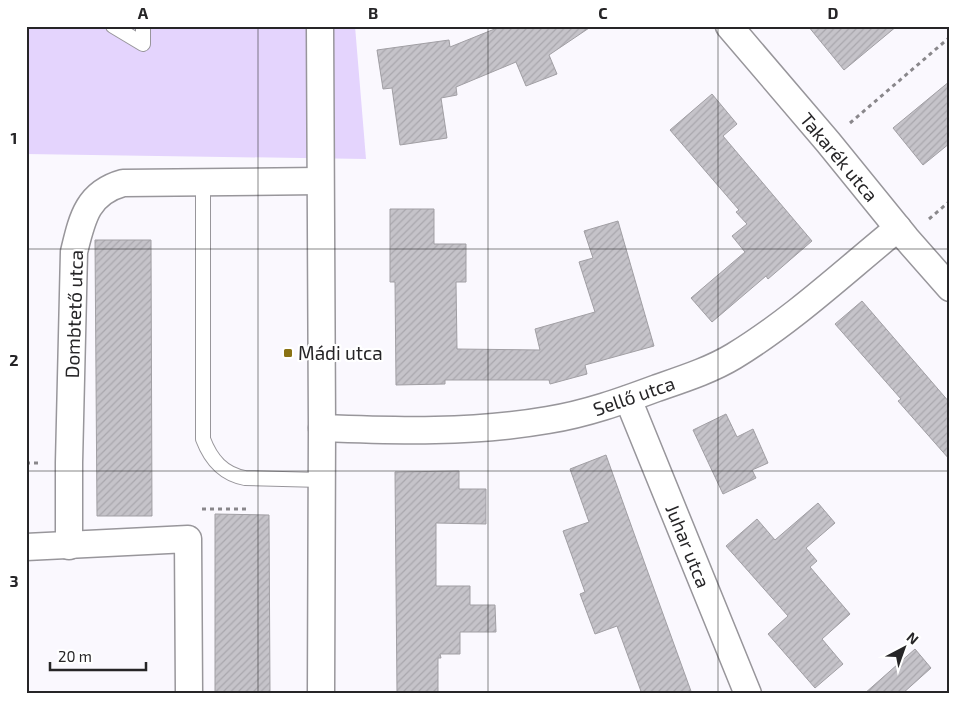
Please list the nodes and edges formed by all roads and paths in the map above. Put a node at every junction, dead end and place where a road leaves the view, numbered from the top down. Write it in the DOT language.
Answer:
graph roads {
  1 [pos="113,26"];
  2 [pos="143,26"];
  3 [pos="320,26"];
  4 [pos="729,26"];
  5 [pos="950,36"];
  6 [pos="828,142"];
  7 [pos="320,181"];
  8 [pos="203,183"];
  9 [pos="898,228"];
  10 [pos="950,288"];
  11 [pos="628,399"];
  12 [pos="322,428"];
  13 [pos="321,480"];
  14 [pos="202,509"];
  15 [pos="246,509"];
  16 [pos="69,546"];
  17 [pos="26,547"];
  18 [pos="189,694"];
  19 [pos="320,694"];
  20 [pos="748,694"];
  1 -- 2 [label="lane"];
  3 -- 7 [label="street"];
  4 -- 6 [label="street, Takarék utca"];
  5 -- 6 [label="path"];
  6 -- 9 [label="street, Takarék utca"];
  7 -- 8 [label="street, Dombtető utca"];
  7 -- 12 [label="street"];
  8 -- 13 [label="lane"];
  8 -- 16 [label="street, Dombtető utca"];
  9 -- 10 [label="street, Takarék utca"];
  9 -- 11 [label="street, Sellő utca"];
  11 -- 12 [label="street, Sellő utca"];
  11 -- 20 [label="street, Juhar utca"];
  12 -- 13 [label="street"];
  13 -- 19 [label="street"];
  14 -- 15 [label="path"];
  16 -- 17 [label="street"];
  16 -- 18 [label="street"];
}
